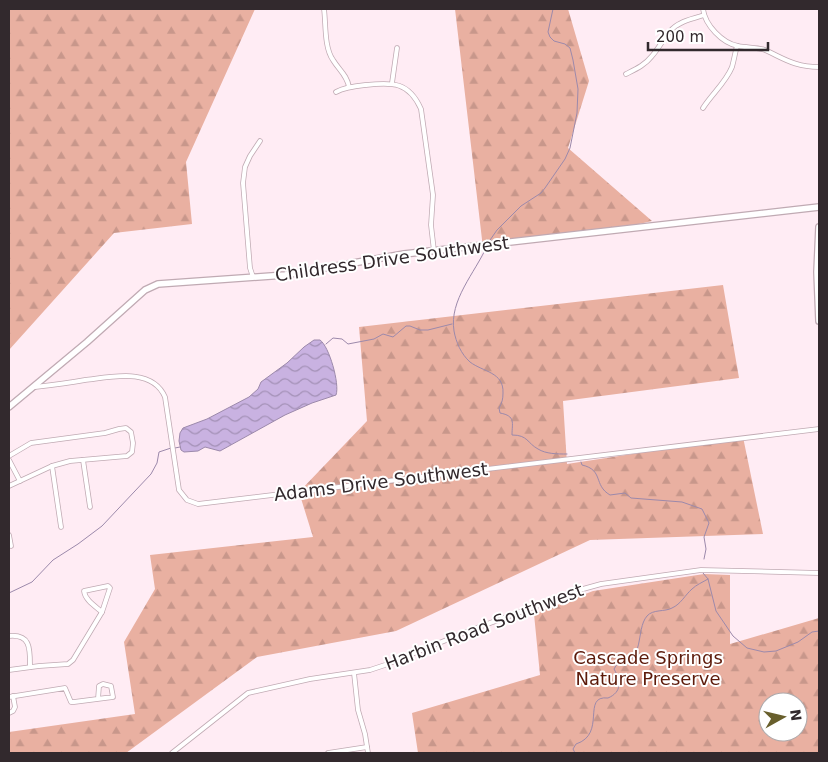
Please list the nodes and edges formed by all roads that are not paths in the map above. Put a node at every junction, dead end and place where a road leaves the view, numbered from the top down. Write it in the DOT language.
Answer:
graph roads {
  1 [pos="324,9"];
  2 [pos="703,9"];
  3 [pos="704,15"];
  4 [pos="737,46"];
  5 [pos="396,48"];
  6 [pos="819,67"];
  7 [pos="626,74"];
  8 [pos="392,82"];
  9 [pos="349,87"];
  10 [pos="336,92"];
  11 [pos="703,108"];
  12 [pos="260,141"];
  13 [pos="819,207"];
  14 [pos="819,227"];
  15 [pos="434,251"];
  16 [pos="252,277"];
  17 [pos="819,321"];
  18 [pos="35,387"];
  19 [pos="9,407"];
  20 [pos="819,429"];
  21 [pos="9,456"];
  22 [pos="9,460"];
  23 [pos="83,460"];
  24 [pos="52,466"];
  25 [pos="20,481"];
  26 [pos="9,486"];
  27 [pos="90,507"];
  28 [pos="61,527"];
  29 [pos="9,535"];
  30 [pos="10,546"];
  31 [pos="819,573"];
  32 [pos="102,612"];
  33 [pos="9,636"];
  34 [pos="30,667"];
  35 [pos="9,670"];
  36 [pos="354,672"];
  37 [pos="11,697"];
  38 [pos="98,699"];
  39 [pos="9,712"];
  40 [pos="367,747"];
  41 [pos="175,752"];
  42 [pos="328,753"];
  43 [pos="368,753"];
  1 -- 9 [label="street"];
  2 -- 3 [label="street"];
  3 -- 4 [label="street"];
  3 -- 7 [label="street"];
  4 -- 6 [label="street"];
  4 -- 11 [label="street"];
  5 -- 8 [label="street"];
  8 -- 9 [label="street"];
  8 -- 15 [label="street"];
  9 -- 10 [label="street"];
  12 -- 16 [label="street"];
  13 -- 15 [label="street, Childress Drive Southwest"];
  14 -- 17 [label="street"];
  15 -- 16 [label="street, Childress Drive Southwest"];
  16 -- 18 [label="street, Childress Drive Southwest"];
  18 -- 19 [label="street, Childress Drive Southwest"];
  18 -- 20 [label="street, Adams Drive Southwest"];
  21 -- 23 [label="street"];
  22 -- 25 [label="street"];
  23 -- 24 [label="street"];
  23 -- 27 [label="street"];
  24 -- 25 [label="street"];
  24 -- 28 [label="street"];
  25 -- 26 [label="street"];
  29 -- 30 [label="street"];
  31 -- 36 [label="street, Harbin Road Southwest"];
  32 -- 32 [label="street"];
  32 -- 34 [label="street"];
  33 -- 34 [label="street"];
  34 -- 35 [label="street"];
  36 -- 40 [label="street"];
  36 -- 41 [label="street, Harbin Road Southwest"];
  37 -- 38 [label="street"];
  37 -- 39 [label="street"];
  38 -- 38 [label="street"];
  40 -- 42 [label="street"];
  40 -- 43 [label="street"];
}
